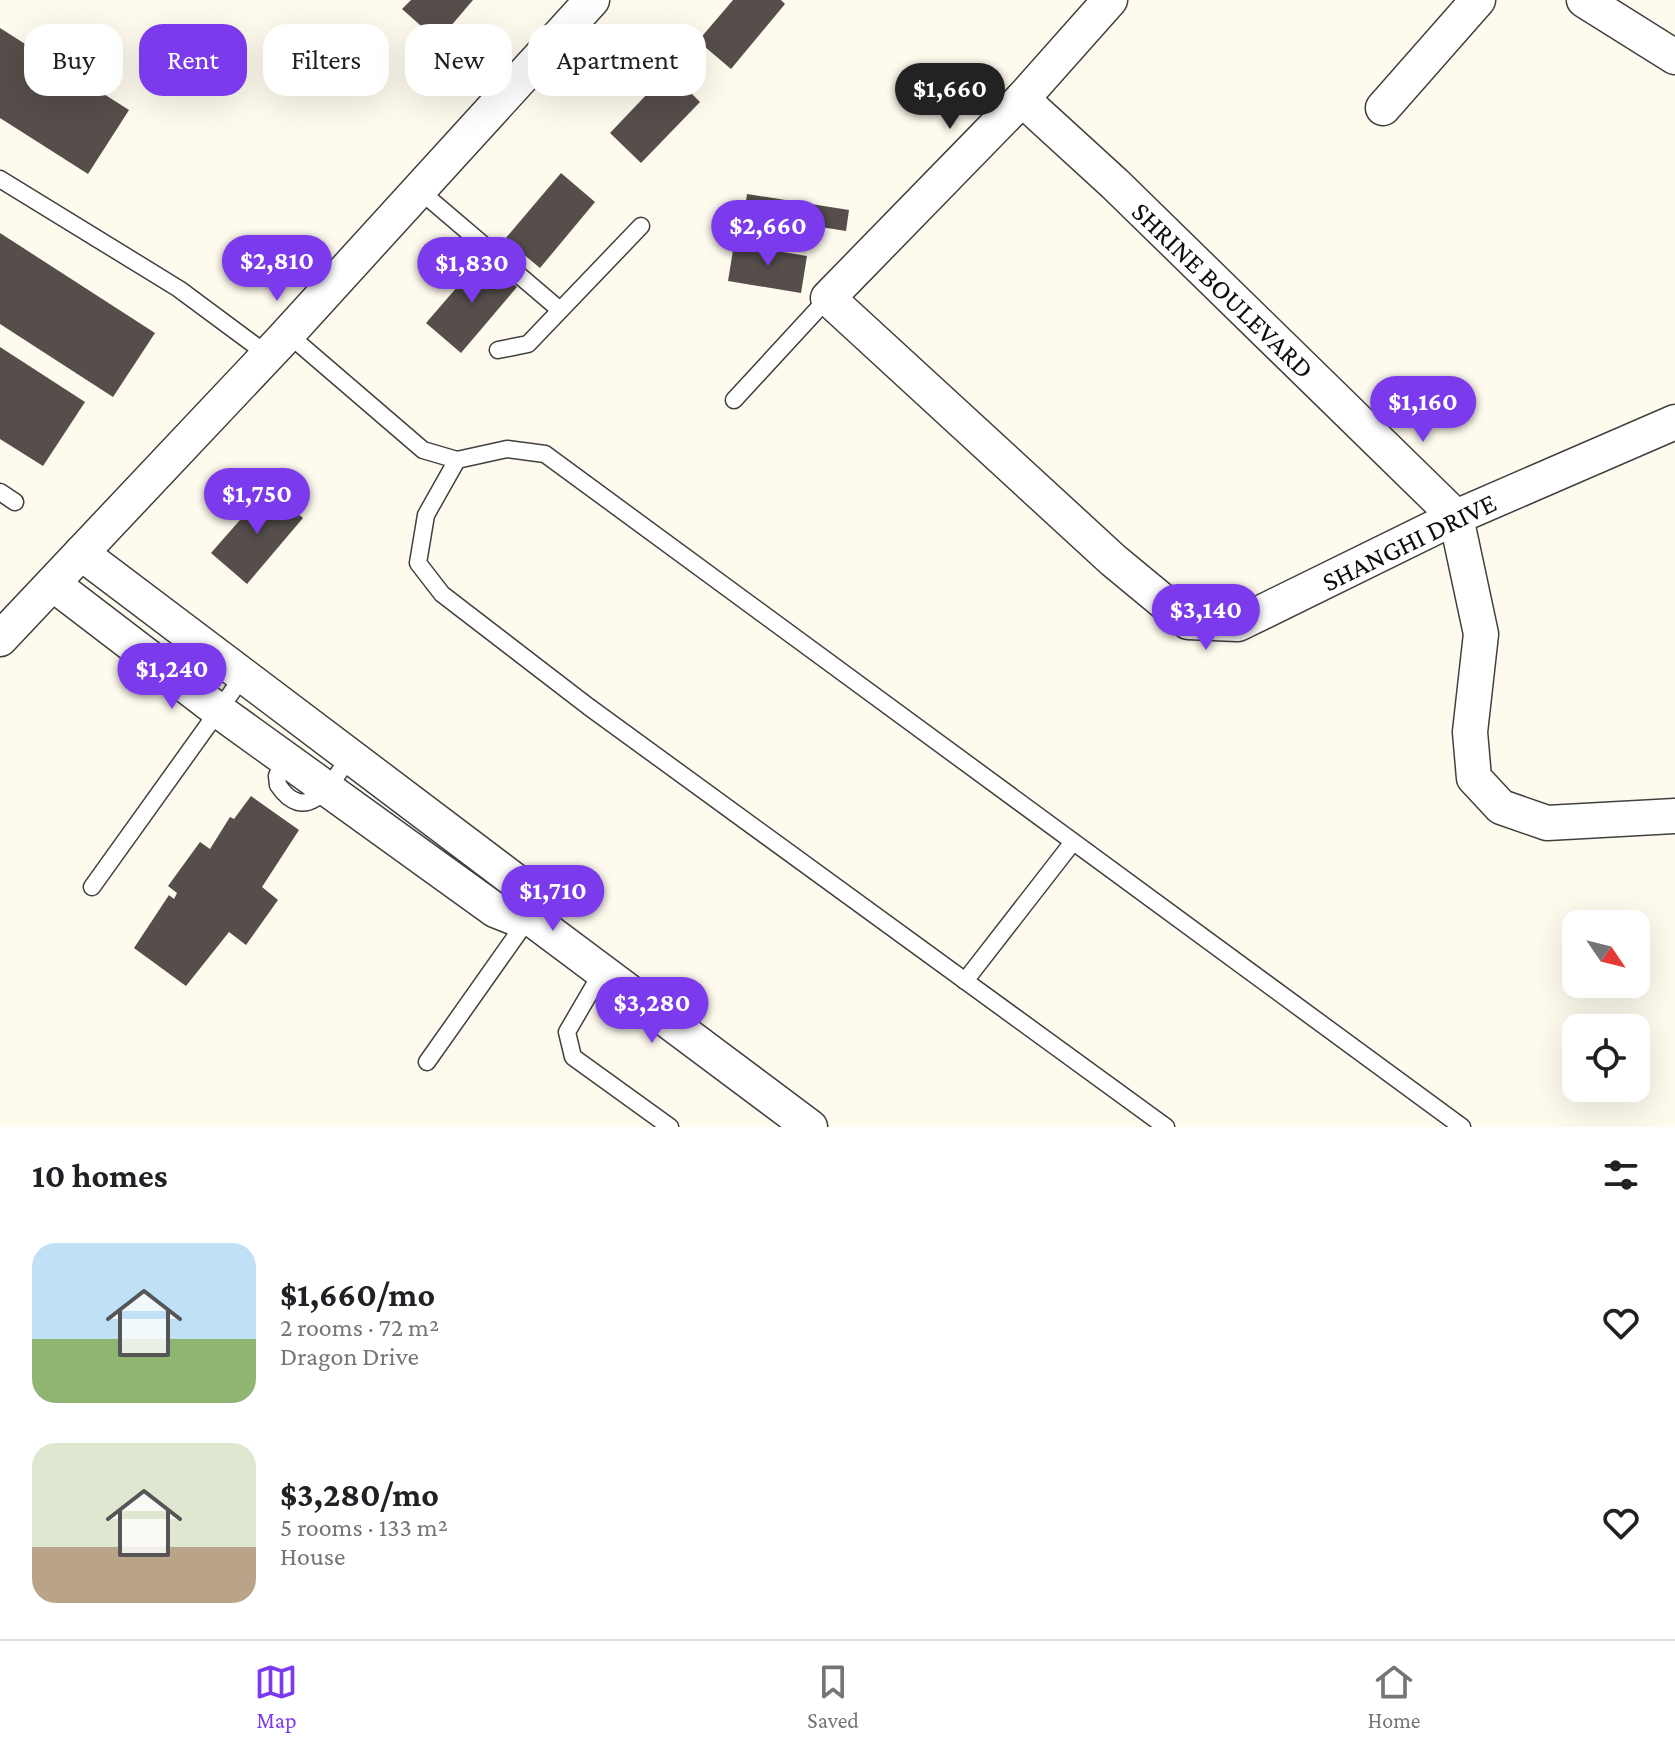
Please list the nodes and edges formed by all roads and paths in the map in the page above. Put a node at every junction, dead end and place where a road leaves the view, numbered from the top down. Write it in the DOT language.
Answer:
graph roads {
  1 [pos="592,0"];
  2 [pos="1110,0"];
  3 [pos="1478,0"];
  4 [pos="1584,0"];
  5 [pos="1675,57"];
  6 [pos="1022,99"];
  7 [pos="1383,108"];
  8 [pos="0,179"];
  9 [pos="419,190"];
  10 [pos="641,226"];
  11 [pos="828,298"];
  12 [pos="560,310"];
  13 [pos="278,344"];
  14 [pos="498,350"];
  15 [pos="734,400"];
  16 [pos="1675,422"];
  17 [pos="457,460"];
  18 [pos="0,492"];
  19 [pos="15,502"];
  20 [pos="1456,517"];
  21 [pos="81,553"];
  22 [pos="53,584"];
  23 [pos="0,639"];
  24 [pos="244,675"];
  25 [pos="219,711"];
  26 [pos="350,756"];
  27 [pos="328,788"];
  28 [pos="1675,816"];
  29 [pos="1073,842"];
  30 [pos="92,887"];
  31 [pos="529,917"];
  32 [pos="602,972"];
  33 [pos="965,981"];
  34 [pos="427,1062"];
  35 [pos="670,1127"];
  36 [pos="810,1127"];
  37 [pos="1166,1127"];
  38 [pos="1462,1127"];
  1 -- 9 [label="street"];
  2 -- 6 [label="street"];
  3 -- 7 [label="street"];
  4 -- 5 [label="street"];
  6 -- 11 [label="street"];
  6 -- 20 [label="street, SHRINE BOULEVARD"];
  8 -- 13 [label="lane"];
  9 -- 12 [label="lane"];
  9 -- 13 [label="street"];
  10 -- 12 [label="lane"];
  11 -- 15 [label="lane"];
  11 -- 20 [label="street, SHANGHI DRIVE"];
  12 -- 14 [label="lane"];
  13 -- 17 [label="lane"];
  13 -- 21 [label="street"];
  16 -- 20 [label="street, SHANGHI DRIVE"];
  17 -- 29 [label="lane"];
  17 -- 33 [label="lane"];
  18 -- 19 [label="lane"];
  20 -- 28 [label="street"];
  21 -- 22 [label="street"];
  21 -- 24 [label="street"];
  22 -- 23 [label="street"];
  22 -- 25 [label="street"];
  24 -- 25 [label="lane"];
  24 -- 26 [label="street"];
  25 -- 27 [label="street"];
  25 -- 30 [label="lane"];
  26 -- 27 [label="lane"];
  26 -- 31 [label="street"];
  27 -- 31 [label="street"];
  29 -- 33 [label="lane"];
  29 -- 38 [label="lane"];
  31 -- 32 [label="street"];
  31 -- 34 [label="lane"];
  32 -- 35 [label="lane"];
  32 -- 36 [label="street"];
  33 -- 37 [label="lane"];
}
